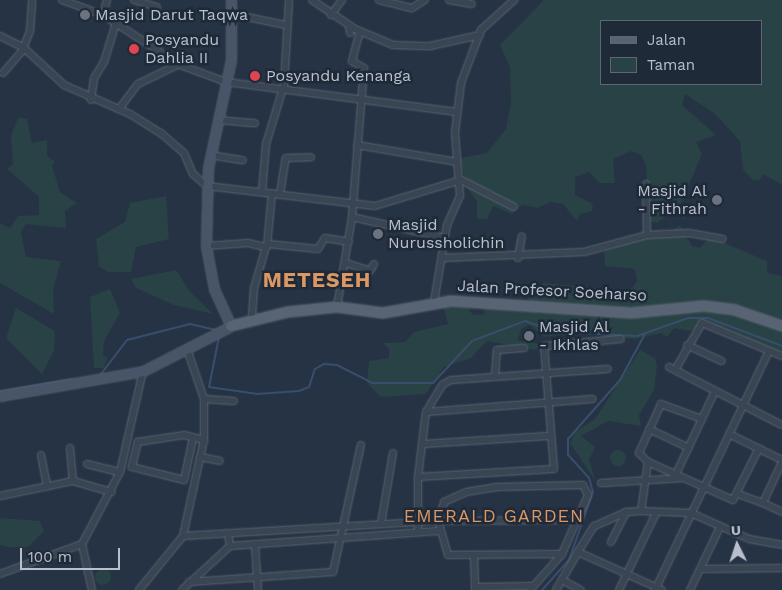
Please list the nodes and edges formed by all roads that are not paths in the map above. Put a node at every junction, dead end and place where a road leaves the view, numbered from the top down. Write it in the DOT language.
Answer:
graph roads {
  1 [pos="32,0"];
  2 [pos="62,0"];
  3 [pos="107,0"];
  4 [pos="134,0"];
  5 [pos="231,0"];
  6 [pos="289,0"];
  7 [pos="312,0"];
  8 [pos="342,0"];
  9 [pos="379,0"];
  10 [pos="425,0"];
  11 [pos="449,0"];
  12 [pos="514,0"];
  13 [pos="472,4"];
  14 [pos="157,7"];
  15 [pos="232,14"];
  16 [pos="103,15"];
  17 [pos="331,15"];
  18 [pos="116,23"];
  19 [pos="285,24"];
  20 [pos="360,32"];
  21 [pos="480,35"];
  22 [pos="0,36"];
  23 [pos="24,47"];
  24 [pos="179,64"];
  25 [pos="3,73"];
  26 [pos="226,82"];
  27 [pos="283,89"];
  28 [pos="362,99"];
  29 [pos="91,100"];
  30 [pos="120,109"];
  31 [pos="458,112"];
  32 [pos="218,120"];
  33 [pos="255,124"];
  34 [pos="357,145"];
  35 [pos="210,155"];
  36 [pos="311,157"];
  37 [pos="244,160"];
  38 [pos="457,162"];
  39 [pos="461,180"];
  40 [pos="646,184"];
  41 [pos="207,186"];
  42 [pos="262,192"];
  43 [pos="272,193"];
  44 [pos="280,194"];
  45 [pos="351,202"];
  46 [pos="514,207"];
  47 [pos="352,218"];
  48 [pos="647,235"];
  49 [pos="522,236"];
  50 [pos="445,238"];
  51 [pos="722,240"];
  52 [pos="349,242"];
  53 [pos="267,245"];
  54 [pos="206,246"];
  55 [pos="442,258"];
  56 [pos="518,258"];
  57 [pos="346,263"];
  58 [pos="374,264"];
  59 [pos="434,302"];
  60 [pos="337,307"];
  61 [pos="252,319"];
  62 [pos="231,326"];
  63 [pos="782,326"];
  64 [pos="621,339"];
  65 [pos="687,345"];
  66 [pos="524,348"];
  67 [pos="187,349"];
  68 [pos="769,351"];
  69 [pos="782,356"];
  70 [pos="721,361"];
  71 [pos="608,369"];
  72 [pos="143,371"];
  73 [pos="544,374"];
  74 [pos="495,377"];
  75 [pos="715,391"];
  76 [pos="0,396"];
  77 [pos="204,399"];
  78 [pos="592,399"];
  79 [pos="234,400"];
  80 [pos="546,402"];
  81 [pos="743,405"];
  82 [pos="426,412"];
  83 [pos="702,419"];
  84 [pos="782,425"];
  85 [pos="649,429"];
  86 [pos="730,434"];
  87 [pos="548,436"];
  88 [pos="193,438"];
  89 [pos="204,440"];
  90 [pos="422,444"];
  91 [pos="361,445"];
  92 [pos="70,448"];
  93 [pos="689,448"];
  94 [pos="759,448"];
  95 [pos="392,453"];
  96 [pos="41,455"];
  97 [pos="200,457"];
  98 [pos="220,461"];
  99 [pos="782,461"];
  100 [pos="648,462"];
  101 [pos="87,464"];
  102 [pos="120,472"];
  103 [pos="676,474"];
  104 [pos="418,476"];
  105 [pos="686,478"];
  106 [pos="72,481"];
  107 [pos="642,482"];
  108 [pos="601,483"];
  109 [pos="46,486"];
  110 [pos="704,487"];
  111 [pos="111,492"];
  112 [pos="738,494"];
  113 [pos="0,496"];
  114 [pos="763,503"];
  115 [pos="626,512"];
  116 [pos="641,512"];
  117 [pos="782,512"];
  118 [pos="656,513"];
  119 [pos="691,514"];
  120 [pos="576,520"];
  121 [pos="438,521"];
  122 [pos="418,522"];
  123 [pos="381,524"];
  124 [pos="347,526"];
  125 [pos="720,527"];
  126 [pos="438,531"];
  127 [pos="418,532"];
  128 [pos="228,533"];
  129 [pos="183,536"];
  130 [pos="341,540"];
  131 [pos="611,542"];
  132 [pos="82,544"];
  133 [pos="255,545"];
  134 [pos="782,545"];
  135 [pos="230,546"];
  136 [pos="578,552"];
  137 [pos="474,554"];
  138 [pos="562,554"];
  139 [pos="782,568"];
  140 [pos="700,569"];
  141 [pos="627,573"];
  142 [pos="0,574"];
  143 [pos="258,578"];
  144 [pos="562,580"];
  145 [pos="189,582"];
  146 [pos="475,588"];
  147 [pos="532,588"];
  148 [pos="658,589"];
  149 [pos="92,590"];
  150 [pos="139,590"];
  151 [pos="182,590"];
  152 [pos="258,590"];
  153 [pos="556,590"];
  154 [pos="581,590"];
  155 [pos="619,590"];
  156 [pos="690,590"];
  1 -- 23 [label="street"];
  2 -- 16 [label="street"];
  3 -- 16 [label="street"];
  4 -- 14 [label="street"];
  5 -- 15 [label="main road"];
  6 -- 19 [label="street"];
  7 -- 17 [label="street"];
  8 -- 17 [label="street"];
  9 -- 10 [label="street"];
  11 -- 13 [label="street"];
  12 -- 21 [label="street"];
  15 -- 19 [label="street"];
  15 -- 26 [label="main road"];
  16 -- 18 [label="street"];
  17 -- 20 [label="street"];
  18 -- 24 [label="street"];
  18 -- 29 [label="street"];
  19 -- 27 [label="street"];
  20 -- 21 [label="street"];
  20 -- 28 [label="street"];
  21 -- 31 [label="street"];
  22 -- 23 [label="street"];
  23 -- 25 [label="street"];
  23 -- 29 [label="street"];
  24 -- 26 [label="street"];
  24 -- 30 [label="street"];
  26 -- 27 [label="street"];
  26 -- 32 [label="main road"];
  27 -- 28 [label="street"];
  27 -- 42 [label="street"];
  28 -- 31 [label="street"];
  28 -- 34 [label="street"];
  29 -- 30 [label="street"];
  30 -- 41 [label="street"];
  31 -- 38 [label="street"];
  32 -- 33 [label="street"];
  32 -- 35 [label="main road"];
  34 -- 38 [label="street"];
  34 -- 45 [label="street"];
  35 -- 37 [label="street"];
  35 -- 41 [label="main road"];
  36 -- 44 [label="street"];
  38 -- 39 [label="street"];
  39 -- 45 [label="street"];
  39 -- 46 [label="street"];
  39 -- 50 [label="street"];
  40 -- 48 [label="street"];
  41 -- 42 [label="street"];
  41 -- 54 [label="main road"];
  42 -- 43 [label="street"];
  43 -- 44 [label="street"];
  43 -- 53 [label="street"];
  44 -- 45 [label="street"];
  45 -- 47 [label="street"];
  47 -- 50 [label="street"];
  47 -- 52 [label="street"];
  48 -- 51 [label="street"];
  48 -- 56 [label="street"];
  49 -- 56 [label="street"];
  50 -- 55 [label="street"];
  52 -- 53 [label="street"];
  52 -- 57 [label="street"];
  53 -- 54 [label="street"];
  53 -- 61 [label="street"];
  54 -- 62 [label="main road"];
  55 -- 56 [label="street"];
  55 -- 59 [label="street"];
  57 -- 58 [label="street"];
  57 -- 60 [label="street"];
  59 -- 60 [label="main road, Jalan Profesor Soeharso"];
  59 -- 63 [label="main road, Jalan Profesor Soeharso"];
  60 -- 61 [label="main road, Jalan Profesor Soeharso"];
  61 -- 62 [label="main road, Jalan Profesor Soeharso"];
  62 -- 67 [label="main road"];
  64 -- 73 [label="street"];
  65 -- 68 [label="street"];
  65 -- 70 [label="street"];
  65 -- 75 [label="street"];
  66 -- 74 [label="street"];
  67 -- 72 [label="main road"];
  67 -- 77 [label="street"];
  68 -- 69 [label="street"];
  68 -- 81 [label="street"];
  71 -- 73 [label="street"];
  72 -- 76 [label="main road"];
  72 -- 102 [label="street"];
  73 -- 74 [label="street"];
  73 -- 80 [label="street"];
  74 -- 82 [label="street"];
  75 -- 81 [label="street"];
  75 -- 83 [label="street"];
  77 -- 79 [label="street"];
  77 -- 89 [label="street"];
  78 -- 80 [label="street"];
  80 -- 82 [label="street"];
  80 -- 87 [label="street"];
  81 -- 84 [label="street"];
  81 -- 86 [label="street"];
  82 -- 90 [label="street"];
  83 -- 85 [label="street"];
  83 -- 93 [label="street"];
  85 -- 93 [label="street"];
  85 -- 100 [label="street"];
  86 -- 94 [label="street"];
  86 -- 110 [label="street"];
  87 -- 90 [label="street"];
  87 -- 104 [label="street"];
  88 -- 88 [label="street"];
  88 -- 89 [label="street"];
  89 -- 97 [label="street"];
  90 -- 104 [label="street"];
  91 -- 124 [label="street"];
  92 -- 106 [label="street"];
  93 -- 103 [label="street"];
  94 -- 99 [label="street"];
  94 -- 112 [label="street"];
  95 -- 123 [label="street"];
  96 -- 109 [label="street"];
  97 -- 98 [label="street"];
  97 -- 129 [label="street"];
  99 -- 114 [label="street"];
  100 -- 103 [label="street"];
  100 -- 107 [label="street"];
  101 -- 102 [label="street"];
  102 -- 111 [label="street"];
  103 -- 105 [label="street"];
  104 -- 122 [label="street"];
  105 -- 107 [label="street"];
  105 -- 110 [label="street"];
  106 -- 109 [label="street"];
  106 -- 111 [label="street"];
  107 -- 108 [label="street"];
  107 -- 116 [label="street"];
  109 -- 113 [label="street"];
  110 -- 112 [label="street"];
  110 -- 119 [label="street"];
  111 -- 132 [label="street"];
  112 -- 114 [label="street"];
  114 -- 117 [label="street"];
  115 -- 116 [label="street"];
  115 -- 131 [label="street"];
  115 -- 136 [label="street"];
  116 -- 118 [label="street"];
  118 -- 119 [label="street"];
  118 -- 141 [label="street"];
  119 -- 125 [label="street"];
  119 -- 148 [label="street"];
  120 -- 121 [label="street"];
  120 -- 121 [label="street"];
  120 -- 138 [label="street"];
  121 -- 122 [label="street"];
  121 -- 126 [label="street"];
  122 -- 123 [label="street"];
  122 -- 127 [label="street"];
  123 -- 124 [label="street"];
  124 -- 128 [label="street"];
  124 -- 130 [label="street"];
  125 -- 134 [label="street"];
  125 -- 140 [label="street"];
  126 -- 127 [label="street"];
  126 -- 137 [label="street"];
  127 -- 130 [label="street"];
  128 -- 129 [label="street"];
  128 -- 135 [label="street"];
  129 -- 150 [label="street"];
  130 -- 133 [label="street"];
  130 -- 143 [label="street"];
  132 -- 142 [label="street"];
  132 -- 149 [label="street"];
  133 -- 135 [label="street"];
  133 -- 143 [label="street"];
  135 -- 145 [label="street"];
  136 -- 141 [label="street"];
  136 -- 144 [label="street"];
  137 -- 138 [label="street"];
  137 -- 146 [label="street"];
  138 -- 147 [label="street"];
  139 -- 140 [label="street"];
  140 -- 156 [label="street"];
  141 -- 148 [label="street"];
  141 -- 155 [label="street"];
  143 -- 145 [label="street"];
  143 -- 152 [label="street"];
  144 -- 153 [label="street"];
  144 -- 154 [label="street"];
  145 -- 151 [label="street"];
  146 -- 147 [label="street"];
}
